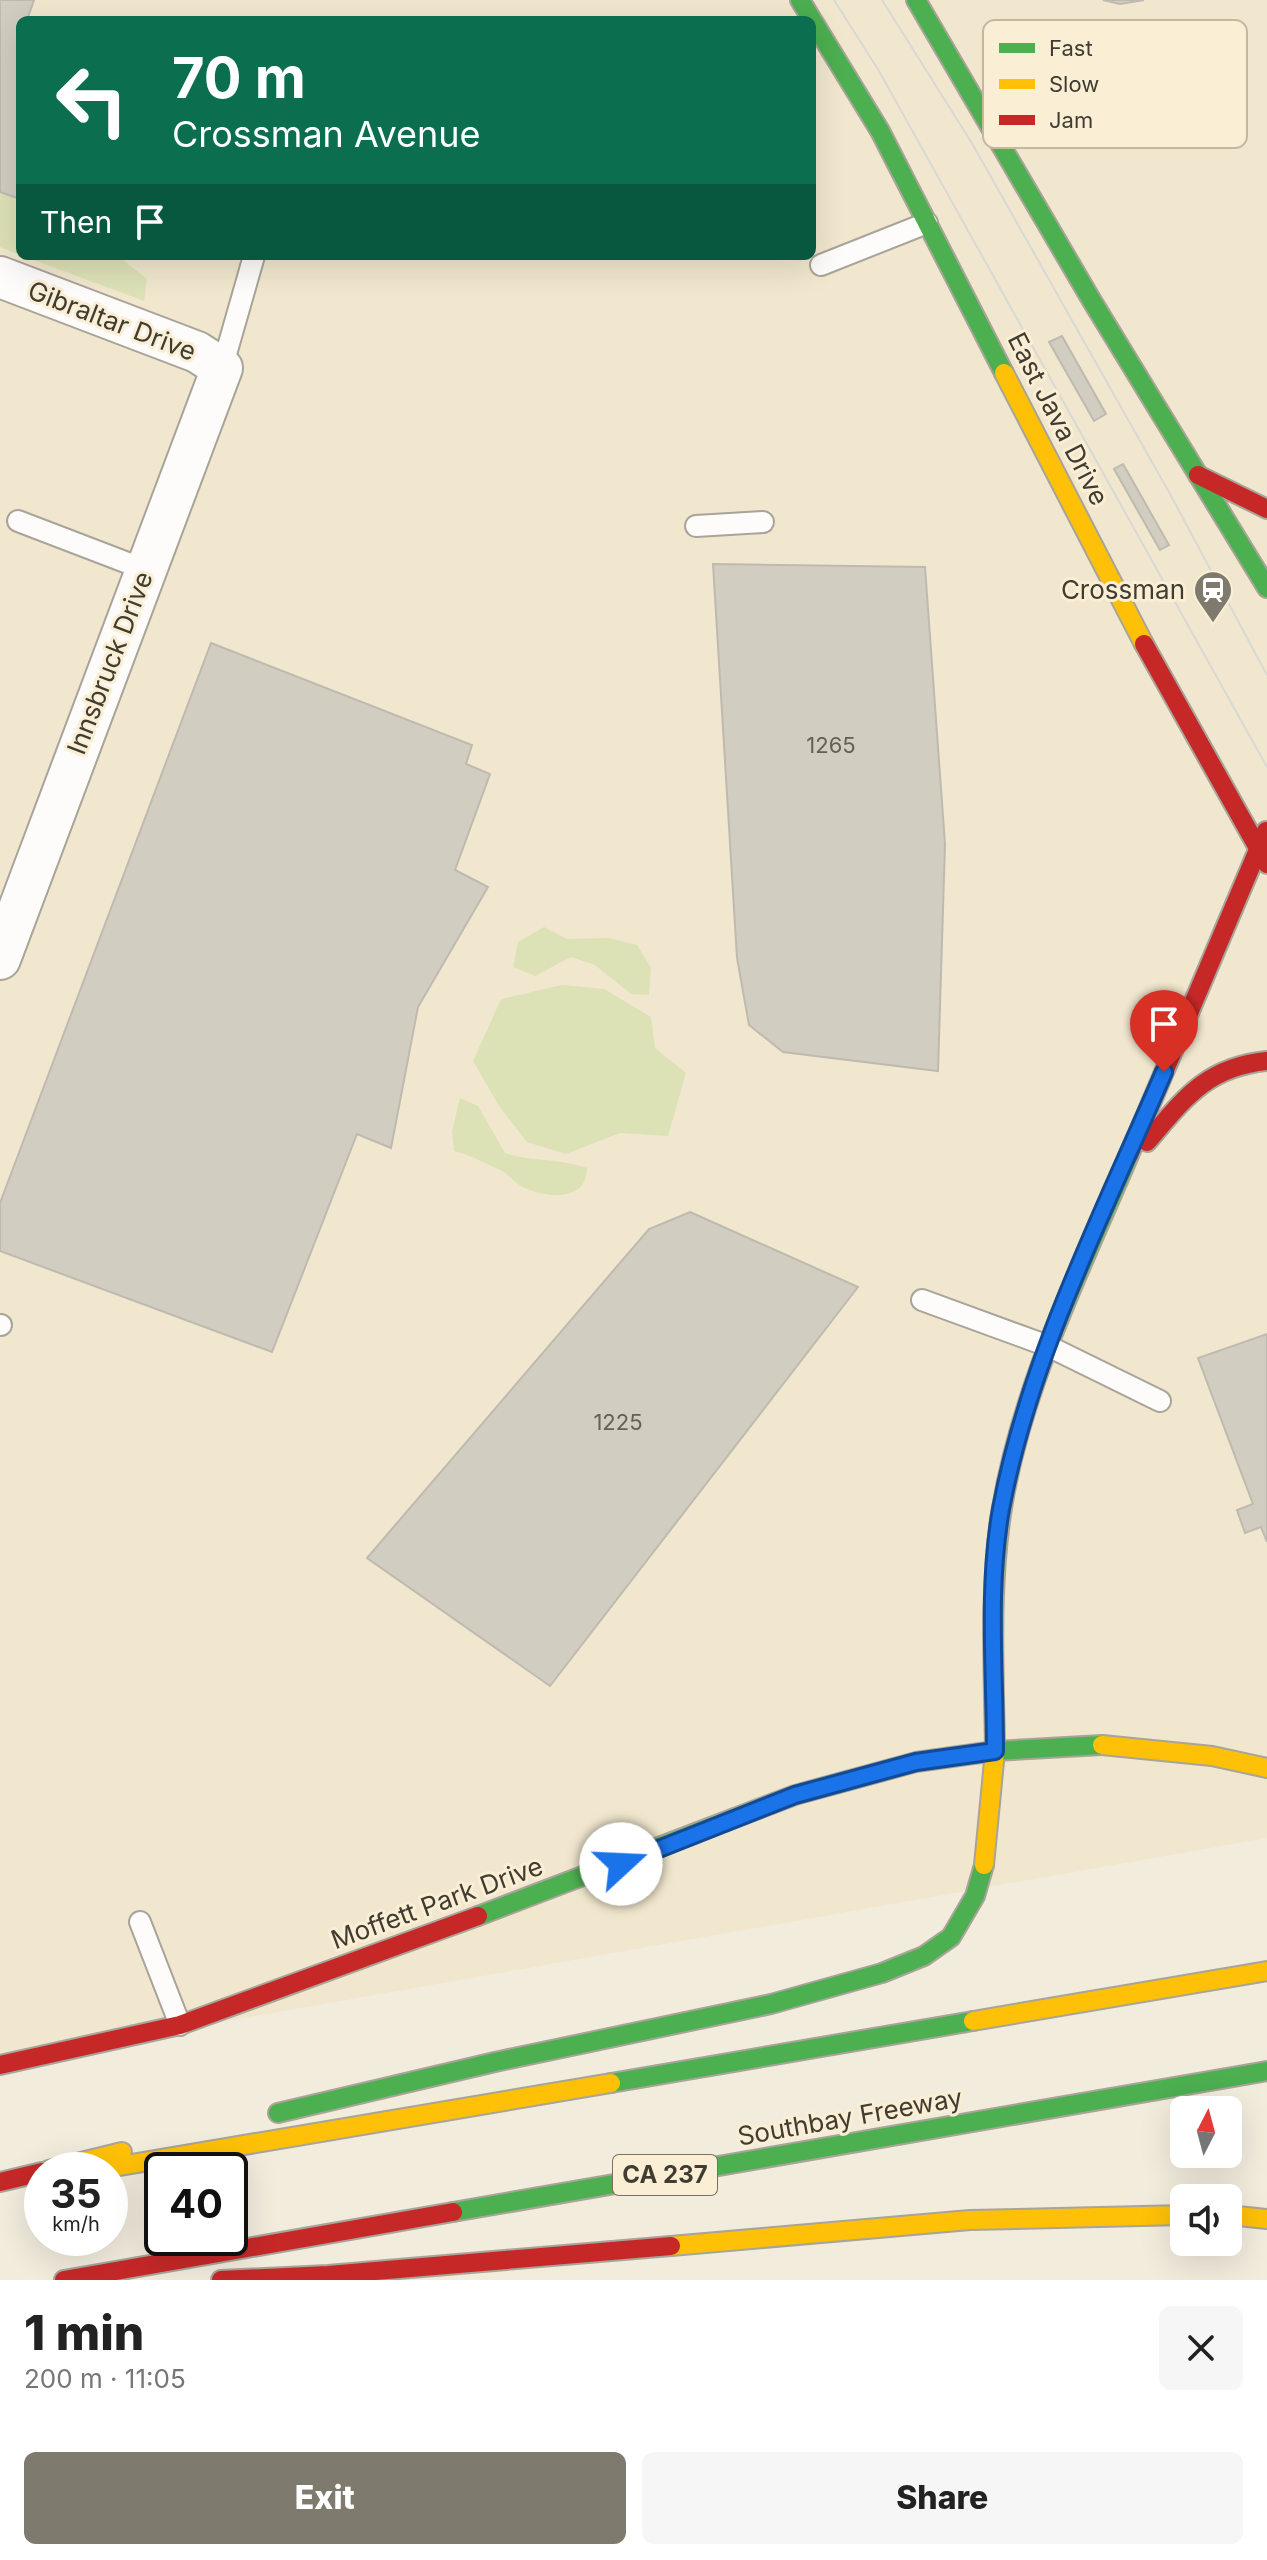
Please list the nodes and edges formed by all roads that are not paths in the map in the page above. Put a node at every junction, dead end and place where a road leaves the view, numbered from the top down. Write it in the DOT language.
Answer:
graph roads {
  1 [pos="916,0"];
  2 [pos="816,26"];
  3 [pos="983,113"];
  4 [pos="1003,148"];
  5 [pos="927,223"];
  6 [pos="253,260"];
  7 [pos="821,265"];
  8 [pos="0,277"];
  9 [pos="222,368"];
  10 [pos="1196,474"];
  11 [pos="1267,509"];
  12 [pos="18,521"];
  13 [pos="763,522"];
  14 [pos="696,526"];
  15 [pos="146,570"];
  16 [pos="1267,588"];
  17 [pos="1267,828"];
  18 [pos="1263,856"];
  19 [pos="11,892"];
  20 [pos="0,959"];
  21 [pos="1267,1061"];
  22 [pos="1117,1177"];
  23 [pos="922,1300"];
  24 [pos="1048,1346"];
  25 [pos="1160,1401"];
  26 [pos="995,1751"];
  27 [pos="1267,1768"];
  28 [pos="140,1922"];
  29 [pos="1267,1971"];
  30 [pos="180,2025"];
  31 [pos="0,2065"];
  32 [pos="1267,2071"];
  33 [pos="258,2118"];
  34 [pos="183,2136"];
  35 [pos="120,2152"];
  36 [pos="128,2165"];
  37 [pos="24,2177"];
  38 [pos="24,2181"];
  39 [pos="0,2184"];
  40 [pos="1170,2215"];
  41 [pos="1242,2216"];
  42 [pos="1267,2219"];
  43 [pos="64,2280"];
  44 [pos="221,2280"];
  1 -- 3 [label="main road"];
  2 -- 5 [label="main road, East Java Drive"];
  4 -- 10 [label="main road"];
  5 -- 7 [label="lane"];
  5 -- 18 [label="main road, East Java Drive"];
  6 -- 9 [label="lane"];
  8 -- 9 [label="street, Gibraltar Drive"];
  9 -- 15 [label="street, Innsbruck Drive"];
  10 -- 11 [label="main road"];
  10 -- 16 [label="main road"];
  12 -- 15 [label="lane"];
  13 -- 14 [label="lane"];
  15 -- 19 [label="street, Innsbruck Drive"];
  17 -- 18 [label="main road"];
  18 -- 22 [label="main road"];
  19 -- 20 [label="street, Innsbruck Drive"];
  21 -- 22 [label="main road"];
  22 -- 24 [label="main road"];
  23 -- 24 [label="lane"];
  24 -- 25 [label="lane"];
  24 -- 26 [label="main road"];
  26 -- 27 [label="main road, Moffett Park Drive"];
  26 -- 30 [label="main road, Moffett Park Drive"];
  26 -- 33 [label="main road"];
  28 -- 30 [label="lane"];
  29 -- 36 [label="main road"];
  30 -- 31 [label="main road, Moffett Park Drive"];
  32 -- 43 [label="main road, Southbay Freeway / CA 237"];
  34 -- 35 [label="main road"];
  37 -- 39 [label="main road"];
  38 -- 39 [label="main road"];
  40 -- 44 [label="main road"];
  41 -- 42 [label="main road"];
}
